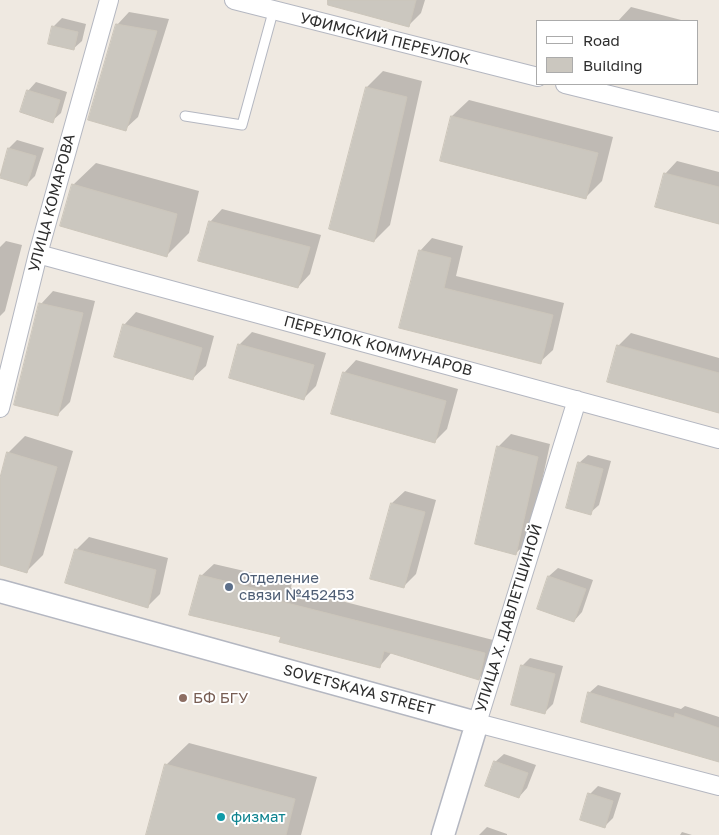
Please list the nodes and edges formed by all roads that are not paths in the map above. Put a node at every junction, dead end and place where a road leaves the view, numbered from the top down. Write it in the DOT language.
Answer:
graph roads {
  1 [pos="109,0"];
  2 [pos="234,0"];
  3 [pos="273,12"];
  4 [pos="536,77"];
  5 [pos="569,85"];
  6 [pos="185,116"];
  7 [pos="719,122"];
  8 [pos="38,254"];
  9 [pos="577,400"];
  10 [pos="0,408"];
  11 [pos="719,439"];
  12 [pos="0,591"];
  13 [pos="477,723"];
  14 [pos="719,786"];
  15 [pos="443,835"];
  1 -- 8 [label="street, УЛИЦА КОМАРОВА"];
  2 -- 3 [label="street, УФИМСКИЙ ПЕРЕУЛОК"];
  3 -- 4 [label="street, УФИМСКИЙ ПЕРЕУЛОК"];
  3 -- 6 [label="lane"];
  5 -- 7 [label="street"];
  8 -- 9 [label="street, ПЕРЕУЛОК КОММУНАРОВ"];
  8 -- 10 [label="street, УЛИЦА КОМАРОВА"];
  9 -- 11 [label="street, ПЕРЕУЛОК КОММУНАРОВ"];
  9 -- 13 [label="street, УЛИЦА Х. ДАВЛЕТШИНОЙ"];
  12 -- 13 [label="street, SOVETSKAYA STREET"];
  13 -- 14 [label="street, SOVETSKAYA STREET"];
  13 -- 15 [label="street, УЛИЦА Х. ДАВЛЕТШИНОЙ"];
}
